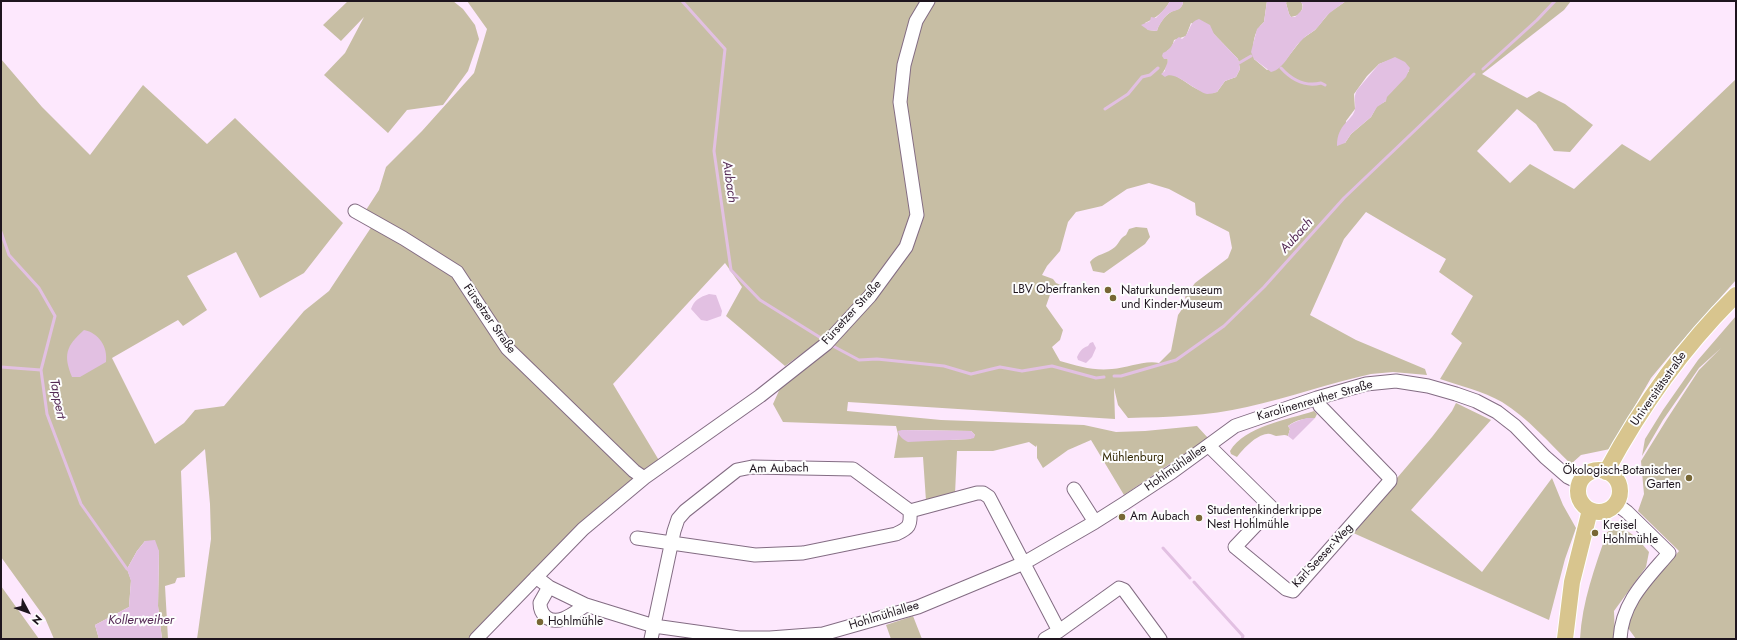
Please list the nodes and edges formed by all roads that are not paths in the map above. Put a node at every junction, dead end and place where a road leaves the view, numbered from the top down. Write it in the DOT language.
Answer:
graph roads {
  1 [pos="928,1"];
  2 [pos="356,211"];
  3 [pos="1736,295"];
  4 [pos="1317,398"];
  5 [pos="1235,426"];
  6 [pos="1209,446"];
  7 [pos="1606,472"];
  8 [pos="644,478"];
  9 [pos="1580,483"];
  10 [pos="1074,489"];
  11 [pos="1615,503"];
  12 [pos="1590,510"];
  13 [pos="910,511"];
  14 [pos="1095,522"];
  15 [pos="637,538"];
  16 [pos="672,543"];
  17 [pos="1024,563"];
  18 [pos="536,577"];
  19 [pos="550,586"];
  20 [pos="586,605"];
  21 [pos="654,626"];
  22 [pos="1059,631"];
  23 [pos="823,637"];
  24 [pos="476,639"];
  25 [pos="651,639"];
  26 [pos="1045,639"];
  27 [pos="1160,639"];
  28 [pos="1566,639"];
  29 [pos="1620,639"];
  1 -- 8 [label="street, Fürsetzer Straße"];
  2 -- 8 [label="street, Fürsetzer Straße"];
  3 -- 7 [label="main road, Universitätsstraße"];
  4 -- 5 [label="street, Karolinenreuther Straße"];
  4 -- 6 [label="street, Karl-Seeser-Weg"];
  4 -- 9 [label="street, Karolinenreuther Straße"];
  5 -- 6 [label="street, Hohlmühlallee"];
  6 -- 14 [label="street, Hohlmühlallee"];
  7 -- 9 [label="main road"];
  7 -- 11 [label="main road"];
  8 -- 18 [label="street, Fürsetzer Straße"];
  9 -- 12 [label="main road"];
  10 -- 14 [label="street"];
  11 -- 12 [label="main road"];
  11 -- 29 [label="street"];
  12 -- 28 [label="main road"];
  13 -- 16 [label="street"];
  13 -- 16 [label="street, Am Aubach"];
  13 -- 17 [label="street"];
  14 -- 17 [label="street, Hohlmühlallee"];
  15 -- 16 [label="street"];
  16 -- 21 [label="street, Am Aubach"];
  17 -- 22 [label="street"];
  17 -- 23 [label="street, Hohlmühlallee"];
  18 -- 19 [label="street, Hohlmühlallee"];
  18 -- 24 [label="street, Fürsetzer Straße"];
  19 -- 20 [label="street, Hohlmühlallee"];
  19 -- 20 [label="street"];
  20 -- 21 [label="street, Hohlmühlallee"];
  21 -- 23 [label="street, Hohlmühlallee"];
  21 -- 25 [label="street, Am Aubach"];
  22 -- 26 [label="street"];
  22 -- 27 [label="street"];
}
